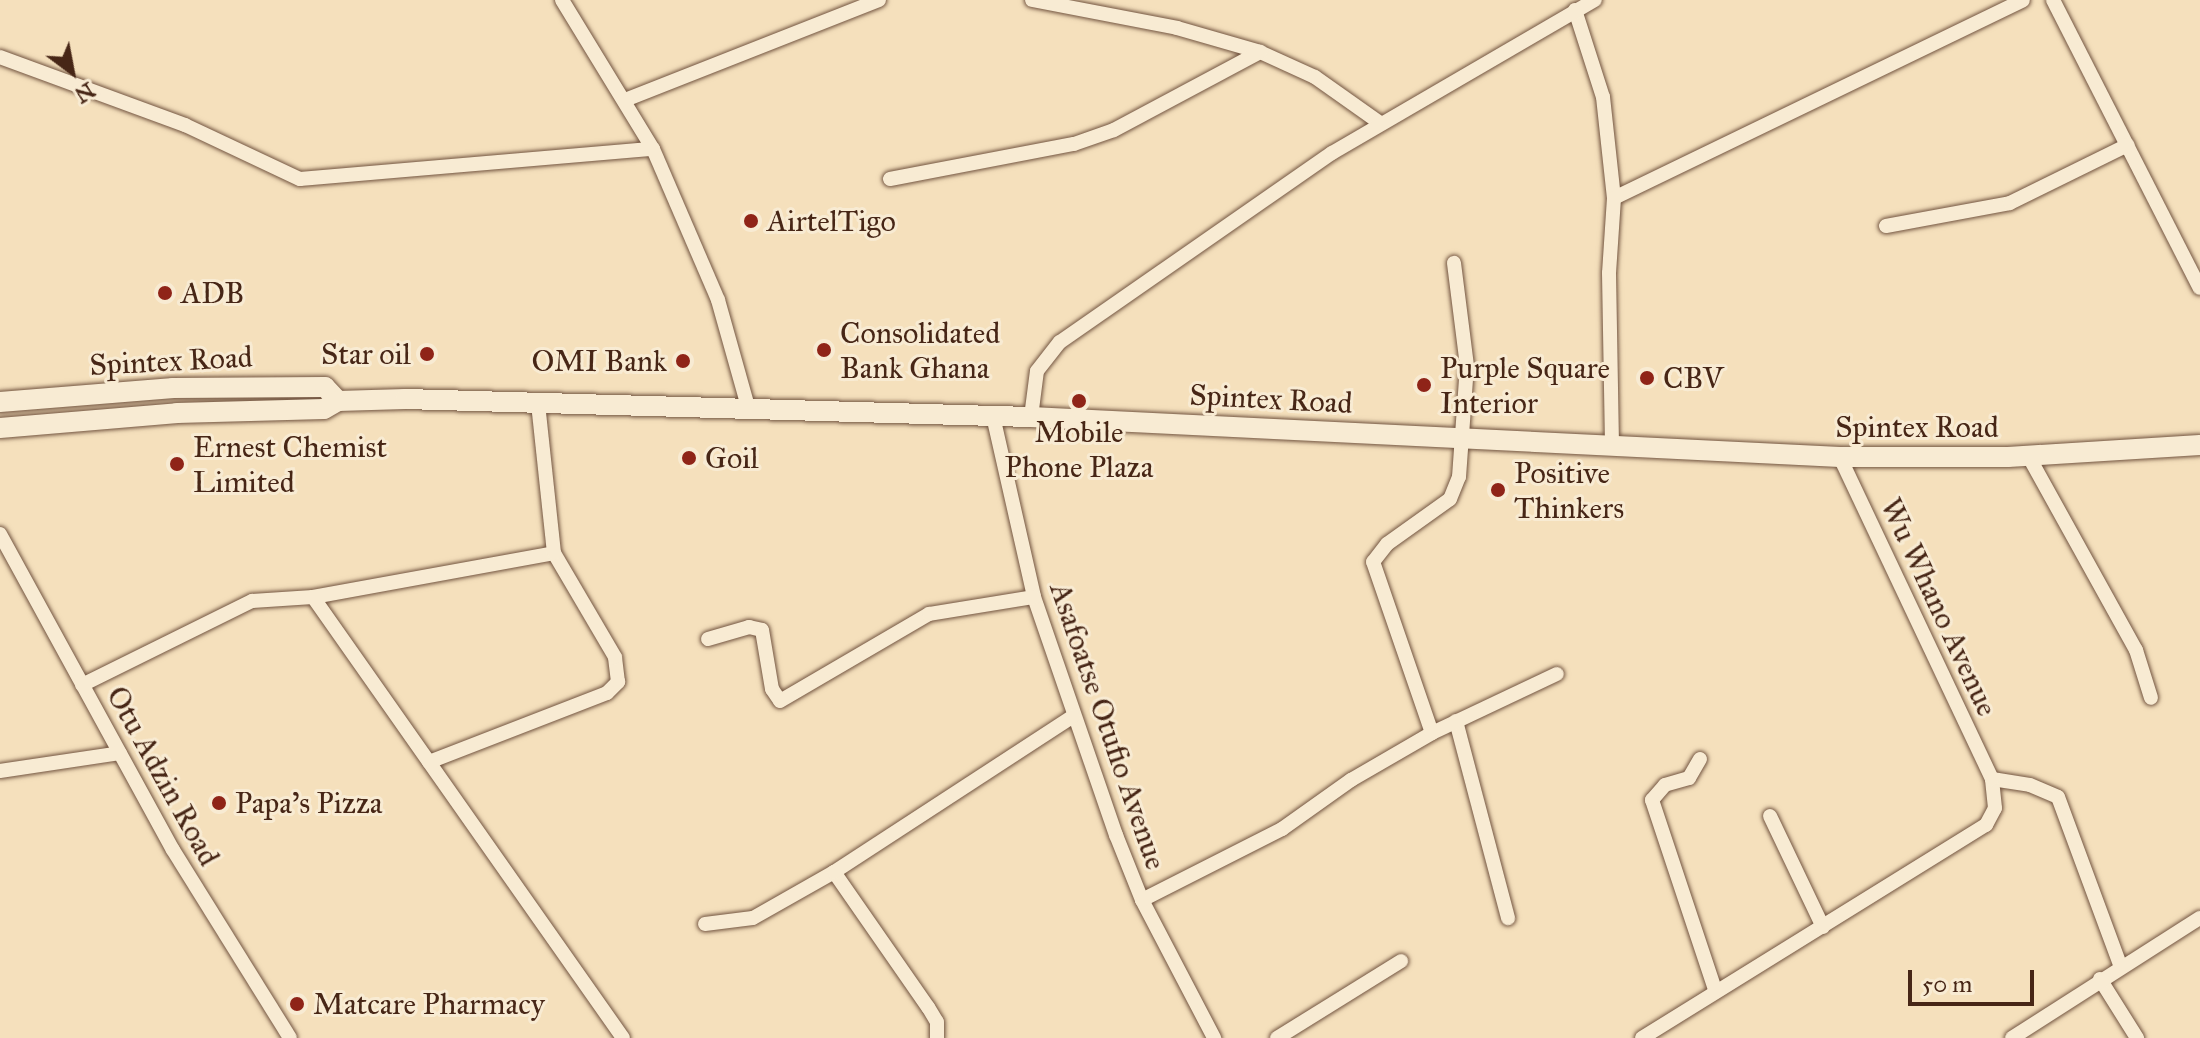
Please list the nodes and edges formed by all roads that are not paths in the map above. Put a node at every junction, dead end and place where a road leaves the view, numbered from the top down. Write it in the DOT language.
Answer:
graph roads {
  1 [pos="562,0"];
  2 [pos="879,0"];
  3 [pos="1032,0"];
  4 [pos="1595,0"];
  5 [pos="2023,0"];
  6 [pos="2053,0"];
  7 [pos="1575,10"];
  8 [pos="1260,52"];
  9 [pos="0,57"];
  10 [pos="625,100"];
  11 [pos="1380,123"];
  12 [pos="2128,145"];
  13 [pos="653,149"];
  14 [pos="890,179"];
  15 [pos="1614,198"];
  16 [pos="1886,226"];
  17 [pos="1454,263"];
  18 [pos="2200,288"];
  19 [pos="338,401"];
  20 [pos="0,402"];
  21 [pos="538,403"];
  22 [pos="748,407"];
  23 [pos="993,416"];
  24 [pos="1031,417"];
  25 [pos="0,428"];
  26 [pos="1461,438"];
  27 [pos="2200,445"];
  28 [pos="1612,447"];
  29 [pos="1840,457"];
  30 [pos="2029,457"];
  31 [pos="0,534"];
  32 [pos="554,553"];
  33 [pos="313,597"];
  34 [pos="1034,597"];
  35 [pos="708,639"];
  36 [pos="1557,674"];
  37 [pos="82,685"];
  38 [pos="2151,698"];
  39 [pos="1073,716"];
  40 [pos="1456,721"];
  41 [pos="1432,733"];
  42 [pos="120,753"];
  43 [pos="1700,759"];
  44 [pos="429,762"];
  45 [pos="0,771"];
  46 [pos="1992,779"];
  47 [pos="1770,816"];
  48 [pos="834,872"];
  49 [pos="1142,900"];
  50 [pos="1508,918"];
  51 [pos="2200,918"];
  52 [pos="705,924"];
  53 [pos="1823,927"];
  54 [pos="1401,961"];
  55 [pos="2120,965"];
  56 [pos="2100,979"];
  57 [pos="1716,992"];
  58 [pos="290,1038"];
  59 [pos="623,1038"];
  60 [pos="937,1038"];
  61 [pos="1214,1038"];
  62 [pos="1277,1038"];
  63 [pos="1642,1038"];
  64 [pos="2012,1038"];
  65 [pos="2137,1038"];
  1 -- 10 [label="street"];
  2 -- 10 [label="street"];
  3 -- 8 [label="street"];
  4 -- 7 [label="street"];
  5 -- 15 [label="street"];
  6 -- 12 [label="street"];
  7 -- 11 [label="street"];
  7 -- 15 [label="street"];
  8 -- 11 [label="street"];
  8 -- 14 [label="street"];
  9 -- 13 [label="street"];
  10 -- 13 [label="street"];
  11 -- 24 [label="street"];
  12 -- 16 [label="street"];
  12 -- 18 [label="street"];
  13 -- 22 [label="street"];
  15 -- 28 [label="street"];
  17 -- 26 [label="street"];
  19 -- 20 [label="main road, Spintex Road"];
  19 -- 21 [label="main road, Spintex Road"];
  19 -- 25 [label="main road, Spintex Road"];
  21 -- 22 [label="main road, Spintex Road"];
  21 -- 32 [label="street"];
  22 -- 23 [label="main road, Spintex Road"];
  23 -- 24 [label="main road, Spintex Road"];
  23 -- 34 [label="street, Asafoatse Otufio Avenue"];
  24 -- 26 [label="main road, Spintex Road"];
  26 -- 28 [label="main road, Spintex Road"];
  26 -- 41 [label="street"];
  27 -- 30 [label="main road, Spintex Road"];
  28 -- 29 [label="main road, Spintex Road"];
  29 -- 30 [label="main road, Spintex Road"];
  29 -- 46 [label="street, Wu Whano Avenue"];
  30 -- 38 [label="street"];
  31 -- 37 [label="street, Otu Adzin Road"];
  32 -- 33 [label="street"];
  32 -- 44 [label="street"];
  33 -- 37 [label="street"];
  33 -- 44 [label="street"];
  34 -- 35 [label="street"];
  34 -- 39 [label="street, Asafoatse Otufio Avenue"];
  36 -- 40 [label="street"];
  37 -- 42 [label="street, Otu Adzin Road"];
  39 -- 48 [label="street"];
  39 -- 49 [label="street, Asafoatse Otufio Avenue"];
  40 -- 41 [label="street"];
  40 -- 50 [label="street"];
  41 -- 49 [label="street"];
  42 -- 45 [label="street"];
  42 -- 58 [label="street, Otu Adzin Road"];
  43 -- 57 [label="street"];
  44 -- 59 [label="street"];
  46 -- 53 [label="street"];
  46 -- 55 [label="street"];
  47 -- 53 [label="street"];
  48 -- 52 [label="street"];
  48 -- 60 [label="street"];
  49 -- 61 [label="street, Asafoatse Otufio Avenue"];
  51 -- 55 [label="street"];
  53 -- 57 [label="street"];
  54 -- 62 [label="street"];
  55 -- 56 [label="street"];
  56 -- 64 [label="street"];
  56 -- 65 [label="street"];
  57 -- 63 [label="street"];
}
